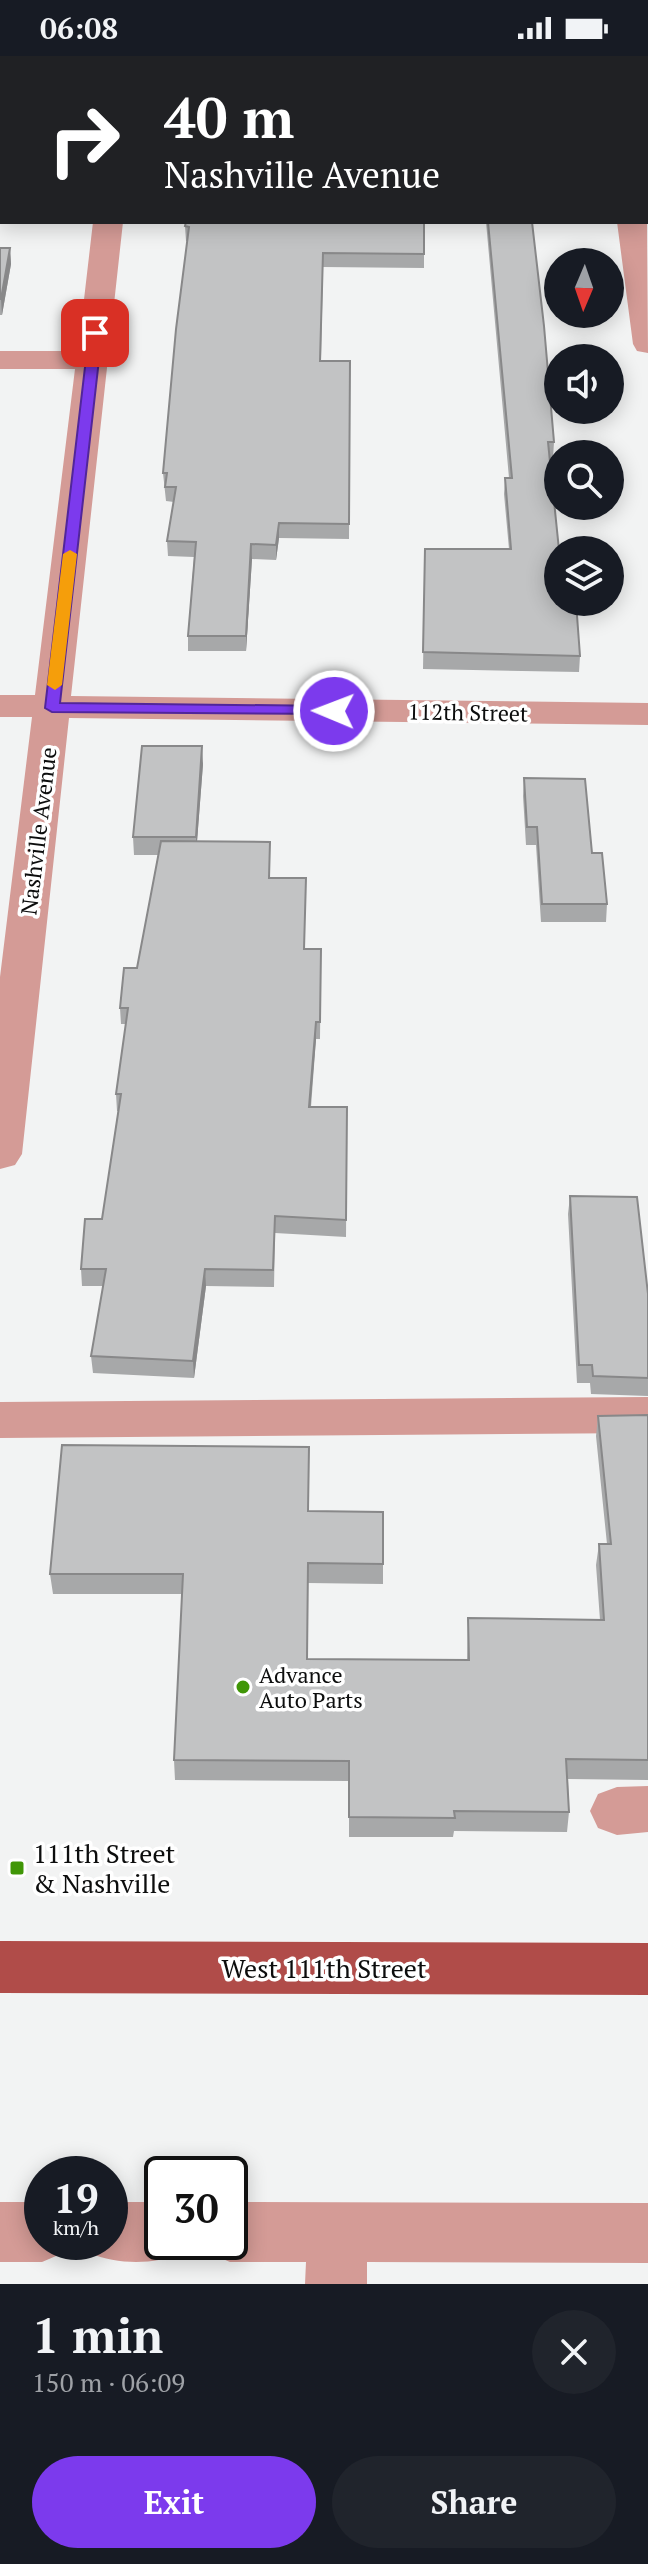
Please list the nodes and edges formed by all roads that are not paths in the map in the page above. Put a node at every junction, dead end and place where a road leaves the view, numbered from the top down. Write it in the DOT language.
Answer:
graph roads {
  1 [pos="108,224"];
  2 [pos="632,224"];
  3 [pos="648,344"];
  4 [pos="0,360"];
  5 [pos="92,360"];
  6 [pos="0,706"];
  7 [pos="52,708"];
  8 [pos="648,714"];
  9 [pos="0,1154"];
  10 [pos="648,1415"];
  11 [pos="0,1420"];
  12 [pos="0,1967"];
  13 [pos="648,1969"];
  14 [pos="0,2232"];
  15 [pos="24,2232"];
  16 [pos="648,2233"];
  17 [pos="248,2236"];
  18 [pos="337,2258"];
  1 -- 5 [label="street, Nashville Avenue"];
  2 -- 3 [label="street"];
  4 -- 5 [label="street"];
  5 -- 7 [label="street, Nashville Avenue"];
  6 -- 7 [label="street, 112th Street"];
  7 -- 8 [label="street, 112th Street"];
  7 -- 9 [label="street, Nashville Avenue"];
  10 -- 11 [label="street"];
  12 -- 13 [label="main road, West 111th Street"];
  14 -- 15 [label="street"];
  16 -- 18 [label="street"];
  17 -- 18 [label="street"];
}
